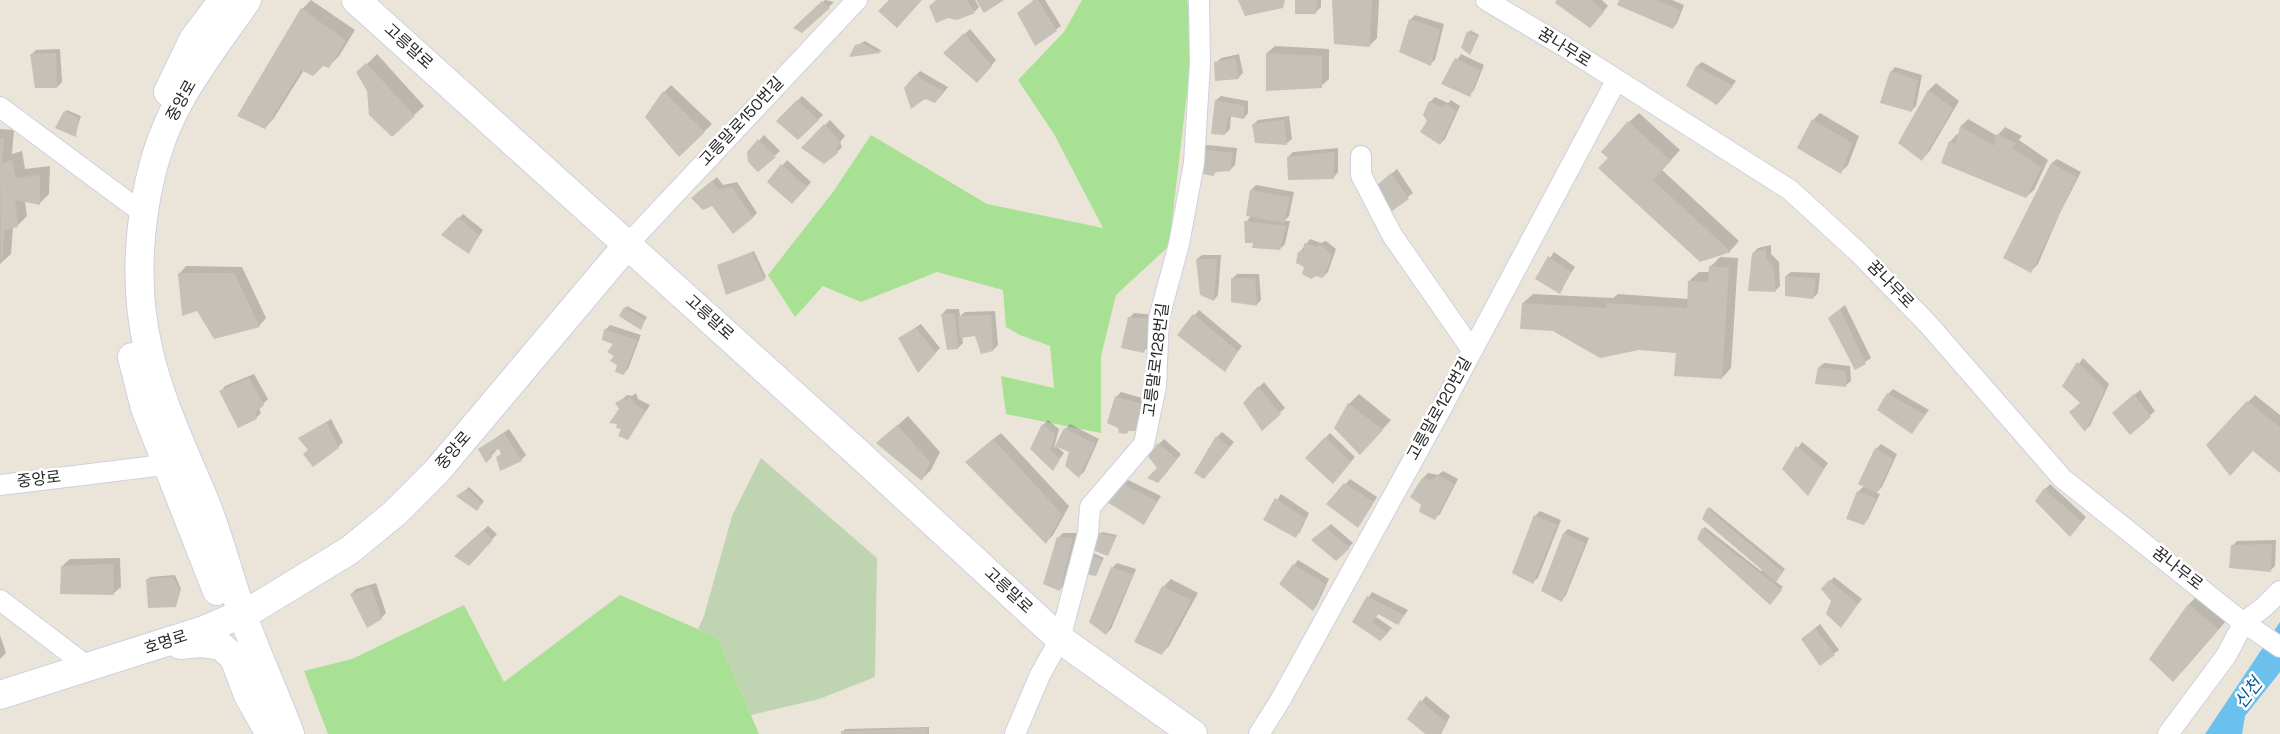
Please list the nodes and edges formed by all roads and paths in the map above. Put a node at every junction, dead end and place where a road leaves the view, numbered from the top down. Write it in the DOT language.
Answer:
graph roads {
  1 [pos="224,0"];
  2 [pos="247,0"];
  3 [pos="356,0"];
  4 [pos="857,0"];
  5 [pos="1199,0"];
  6 [pos="1486,0"];
  7 [pos="1616,80"];
  8 [pos="0,107"];
  9 [pos="1360,156"];
  10 [pos="136,209"];
  11 [pos="628,244"];
  12 [pos="1472,350"];
  13 [pos="176,460"];
  14 [pos="0,485"];
  15 [pos="2280,592"];
  16 [pos="0,600"];
  17 [pos="235,618"];
  18 [pos="2247,624"];
  19 [pos="1060,639"];
  20 [pos="2280,647"];
  21 [pos="95,665"];
  22 [pos="0,695"];
  23 [pos="270,734"];
  24 [pos="274,734"];
  25 [pos="290,734"];
  26 [pos="1014,734"];
  27 [pos="1194,734"];
  28 [pos="1259,734"];
  29 [pos="2168,734"];
  1 -- 10 [label="street, 중앙로"];
  2 -- 10 [label="street, 중앙로"];
  3 -- 11 [label="street, 고릉말로"];
  4 -- 11 [label="street, 고릉말로150번길"];
  5 -- 19 [label="street, 고릉말로128번길"];
  6 -- 7 [label="street, 꿈나무로"];
  7 -- 12 [label="street, 고릉말로120번길"];
  7 -- 18 [label="street, 꿈나무로"];
  8 -- 10 [label="street"];
  9 -- 12 [label="street"];
  10 -- 13 [label="street, 중앙로"];
  11 -- 17 [label="street, 중앙로"];
  11 -- 19 [label="street, 고릉말로"];
  12 -- 28 [label="street, 고릉말로120번길"];
  13 -- 14 [label="street, 중앙로"];
  13 -- 17 [label="street, 중앙로"];
  15 -- 18 [label="street"];
  16 -- 21 [label="street"];
  17 -- 21 [label="street, 호명로"];
  17 -- 24 [label="street, 중앙로"];
  17 -- 25 [label="street, 중앙로"];
  18 -- 20 [label="street, 꿈나무로"];
  18 -- 29 [label="street"];
  19 -- 26 [label="street"];
  19 -- 27 [label="street, 고릉말로"];
  21 -- 22 [label="street, 호명로"];
  21 -- 23 [label="street"];
}
